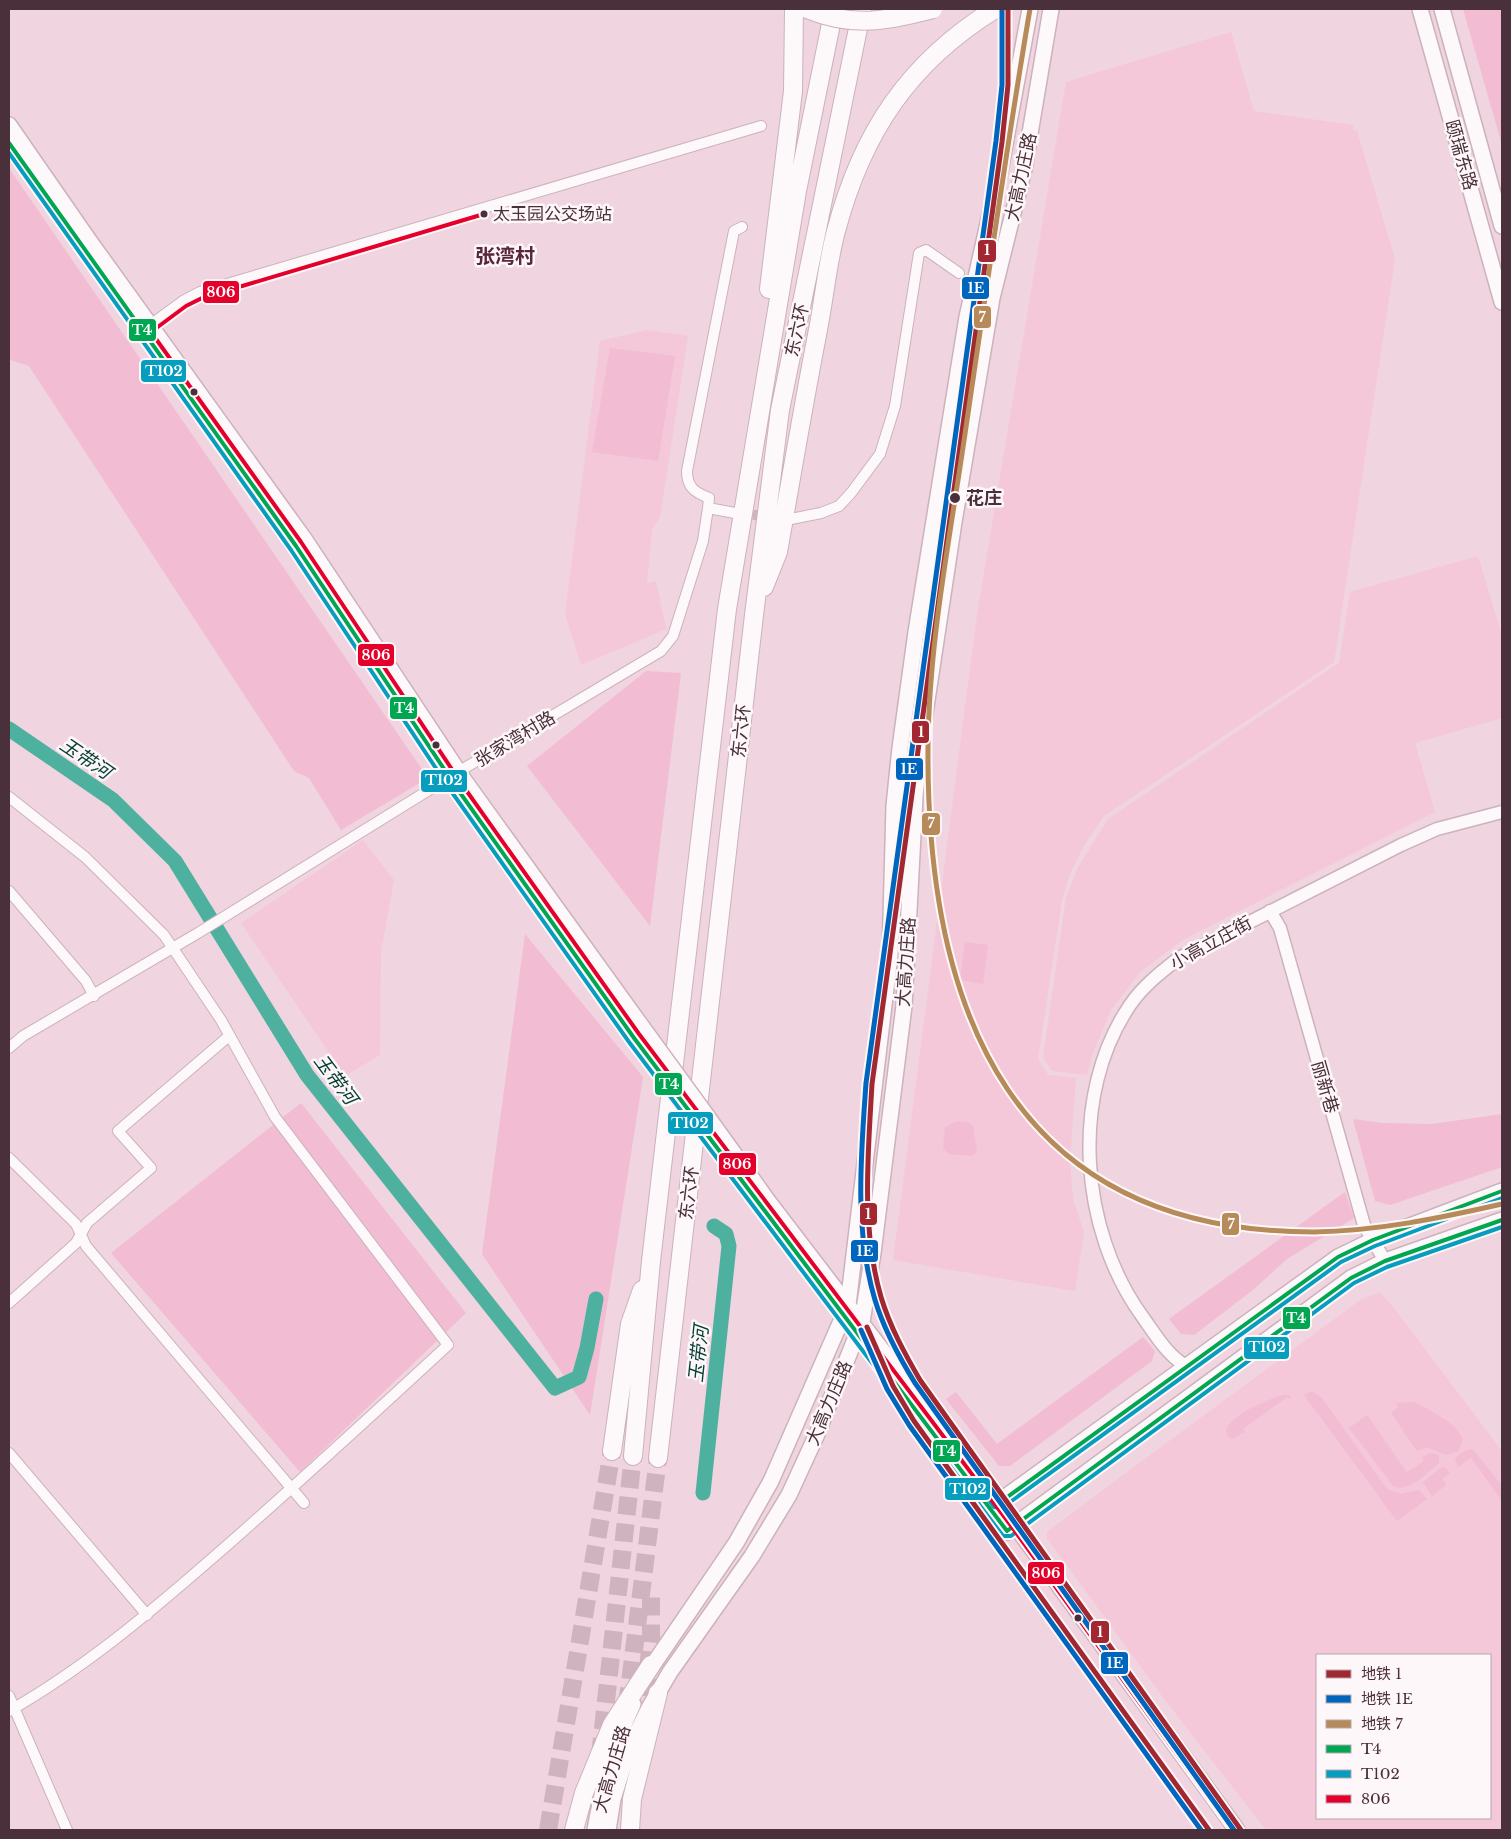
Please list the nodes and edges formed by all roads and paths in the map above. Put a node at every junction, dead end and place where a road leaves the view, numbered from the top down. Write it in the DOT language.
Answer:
graph roads {
  1 [pos="794,9"];
  2 [pos="807,9"];
  3 [pos="834,9"];
  4 [pos="846,9"];
  5 [pos="862,9"];
  6 [pos="883,9"];
  7 [pos="933,9"];
  8 [pos="995,9"];
  9 [pos="1030,9"];
  10 [pos="1052,9"];
  11 [pos="1420,9"];
  12 [pos="1442,9"];
  13 [pos="9,125"];
  14 [pos="761,126"];
  15 [pos="9,143"];
  16 [pos="1502,226"];
  17 [pos="742,227"];
  18 [pos="960,273"];
  19 [pos="1502,302"];
  20 [pos="146,328"];
  21 [pos="745,493"];
  22 [pos="708,508"];
  23 [pos="735,513"];
  24 [pos="792,519"];
  25 [pos="754,615"];
  26 [pos="454,775"];
  27 [pos="9,796"];
  28 [pos="1502,812"];
  29 [pos="9,891"];
  30 [pos="1270,911"];
  31 [pos="174,948"];
  32 [pos="94,996"];
  33 [pos="229,1036"];
  34 [pos="10,1045"];
  35 [pos="9,1158"];
  36 [pos="1502,1191"];
  37 [pos="1502,1220"];
  38 [pos="81,1234"];
  39 [pos="1373,1240"];
  40 [pos="854,1253"];
  41 [pos="873,1253"];
  42 [pos="651,1261"];
  43 [pos="1385,1261"];
  44 [pos="9,1303"];
  45 [pos="846,1311"];
  46 [pos="859,1328"];
  47 [pos="1186,1366"];
  48 [pos="612,1451"];
  49 [pos="9,1453"];
  50 [pos="633,1456"];
  51 [pos="658,1458"];
  52 [pos="293,1489"];
  53 [pos="304,1503"];
  54 [pos="994,1506"];
  55 [pos="1011,1528"];
  56 [pos="147,1615"];
  57 [pos="651,1665"];
  58 [pos="658,1693"];
  59 [pos="9,1696"];
  60 [pos="11,1710"];
  61 [pos="67,1830"];
  62 [pos="574,1830"];
  63 [pos="595,1830"];
  64 [pos="608,1830"];
  65 [pos="630,1830"];
  66 [pos="1224,1830"];
  67 [pos="1237,1830"];
  1 -- 21 [label="highway"];
  2 -- 7 [label="highway, bridge"];
  3 -- 21 [label="highway, 东六环"];
  4 -- 6 [label="highway"];
  5 -- 25 [label="highway, 东六环"];
  8 -- 25 [label="highway"];
  9 -- 40 [label="main road, 大高力庄路"];
  10 -- 41 [label="main road, 大高力庄路"];
  11 -- 19 [label="main road, 颐瑞东路"];
  12 -- 16 [label="main road, 颐瑞东路"];
  13 -- 20 [label="main road"];
  14 -- 20 [label="street"];
  15 -- 20 [label="main road"];
  17 -- 22 [label="street"];
  18 -- 24 [label="street"];
  20 -- 26 [label="main road"];
  21 -- 42 [label="highway, 东六环"];
  22 -- 23 [label="street"];
  22 -- 26 [label="street, 张家湾村路"];
  25 -- 51 [label="highway, 东六环"];
  26 -- 31 [label="street, 张家湾村路"];
  26 -- 45 [label="main road, bridge"];
  26 -- 45 [label="main road, bridge"];
  27 -- 31 [label="street"];
  28 -- 30 [label="street, 小高立庄街"];
  29 -- 32 [label="street"];
  30 -- 39 [label="street, 丽新巷"];
  30 -- 47 [label="street, 小高立庄街"];
  31 -- 32 [label="street, 张家湾村路"];
  31 -- 33 [label="street"];
  32 -- 34 [label="street, 张家湾村路"];
  33 -- 38 [label="street"];
  33 -- 52 [label="street"];
  35 -- 38 [label="street"];
  36 -- 39 [label="main road"];
  37 -- 43 [label="main road"];
  38 -- 44 [label="street"];
  38 -- 52 [label="street"];
  39 -- 43 [label="street, 丽新巷"];
  39 -- 47 [label="main road"];
  40 -- 41 [label="main road"];
  40 -- 45 [label="main road, 大高力庄路"];
  41 -- 46 [label="main road, 大高力庄路"];
  42 -- 48 [label="highway"];
  42 -- 50 [label="highway, 东六环"];
  43 -- 55 [label="main road"];
  45 -- 46 [label="main road"];
  45 -- 57 [label="main road, 大高力庄路"];
  46 -- 54 [label="main road"];
  46 -- 58 [label="main road, 大高力庄路"];
  47 -- 54 [label="main road"];
  49 -- 56 [label="street"];
  52 -- 53 [label="street"];
  52 -- 56 [label="street"];
  54 -- 55 [label="main road"];
  55 -- 66 [label="main road"];
  55 -- 67 [label="main road"];
  56 -- 60 [label="street"];
  57 -- 62 [label="highway"];
  57 -- 63 [label="main road, 大高力庄路"];
  58 -- 64 [label="main road, 大高力庄路"];
  58 -- 65 [label="highway"];
  59 -- 60 [label="street"];
  60 -- 61 [label="street"];
}
